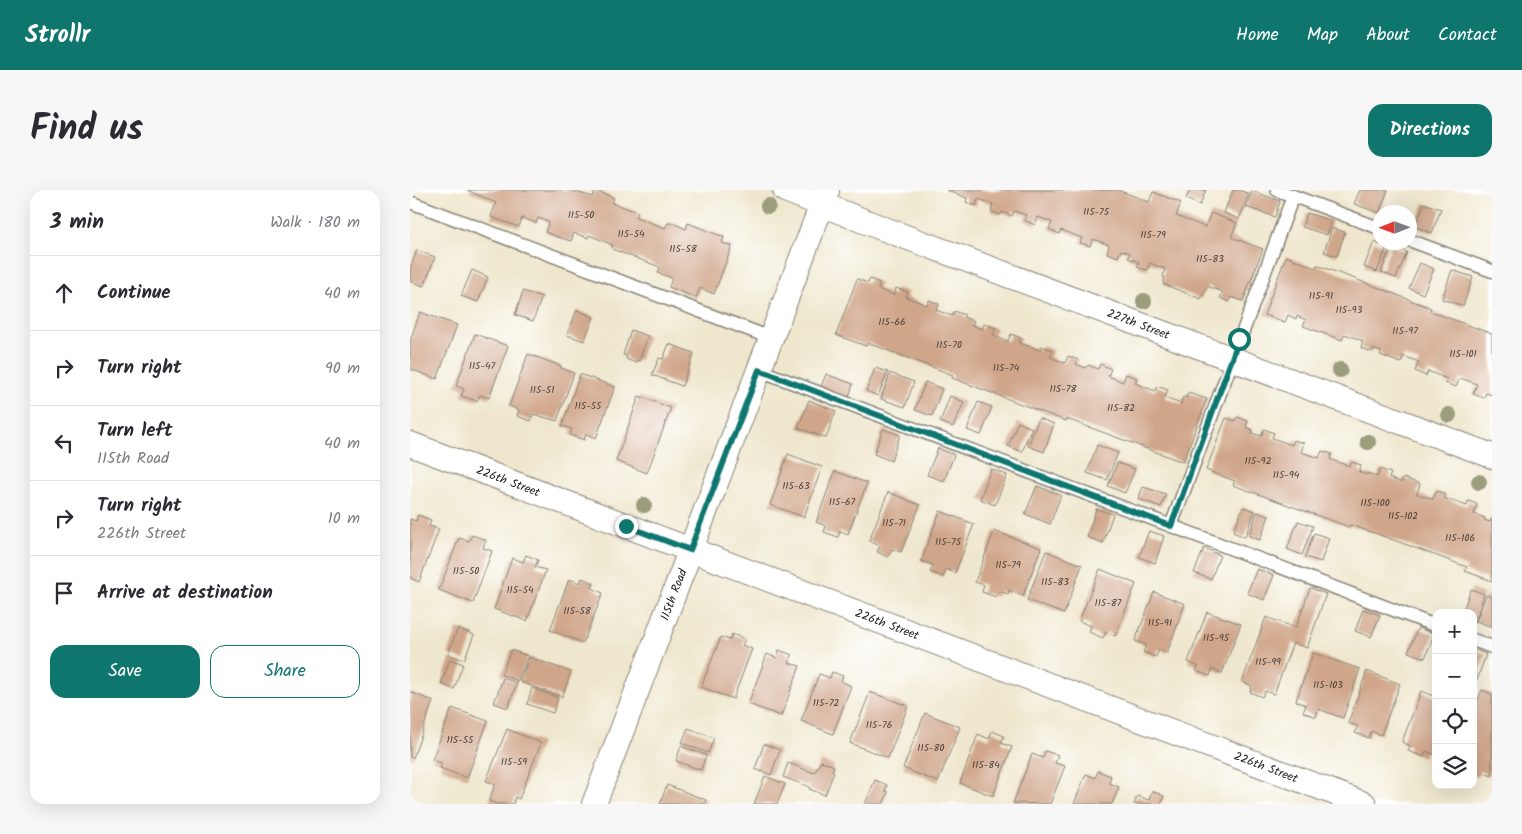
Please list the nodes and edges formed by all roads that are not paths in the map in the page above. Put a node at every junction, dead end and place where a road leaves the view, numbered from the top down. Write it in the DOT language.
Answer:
graph roads {
  1 [pos="785,190"];
  2 [pos="1277,190"];
  3 [pos="1293,196"];
  4 [pos="825,197"];
  5 [pos="410,202"];
  6 [pos="1372,225"];
  7 [pos="1417,243"];
  8 [pos="1492,271"];
  9 [pos="771,338"];
  10 [pos="1232,359"];
  11 [pos="759,370"];
  12 [pos="410,444"];
  13 [pos="1492,456"];
  14 [pos="1171,526"];
  15 [pos="690,550"];
  16 [pos="1432,624"];
  17 [pos="1477,641"];
  18 [pos="1492,647"];
  19 [pos="594,804"];
  20 [pos="1364,804"];
  1 -- 4 [label="street, 227th Street"];
  2 -- 3 [label="lane"];
  3 -- 6 [label="lane"];
  3 -- 10 [label="lane"];
  4 -- 9 [label="street, 115th Road"];
  4 -- 10 [label="street, 227th Street"];
  5 -- 9 [label="lane"];
  7 -- 8 [label="lane"];
  9 -- 11 [label="street, 115th Road"];
  10 -- 13 [label="street, 227th Street"];
  10 -- 14 [label="lane"];
  11 -- 14 [label="lane"];
  11 -- 15 [label="street, 115th Road"];
  12 -- 15 [label="street, 226th Street"];
  14 -- 16 [label="lane"];
  15 -- 19 [label="street, 115th Road"];
  15 -- 20 [label="street, 226th Street"];
  17 -- 18 [label="lane"];
}
